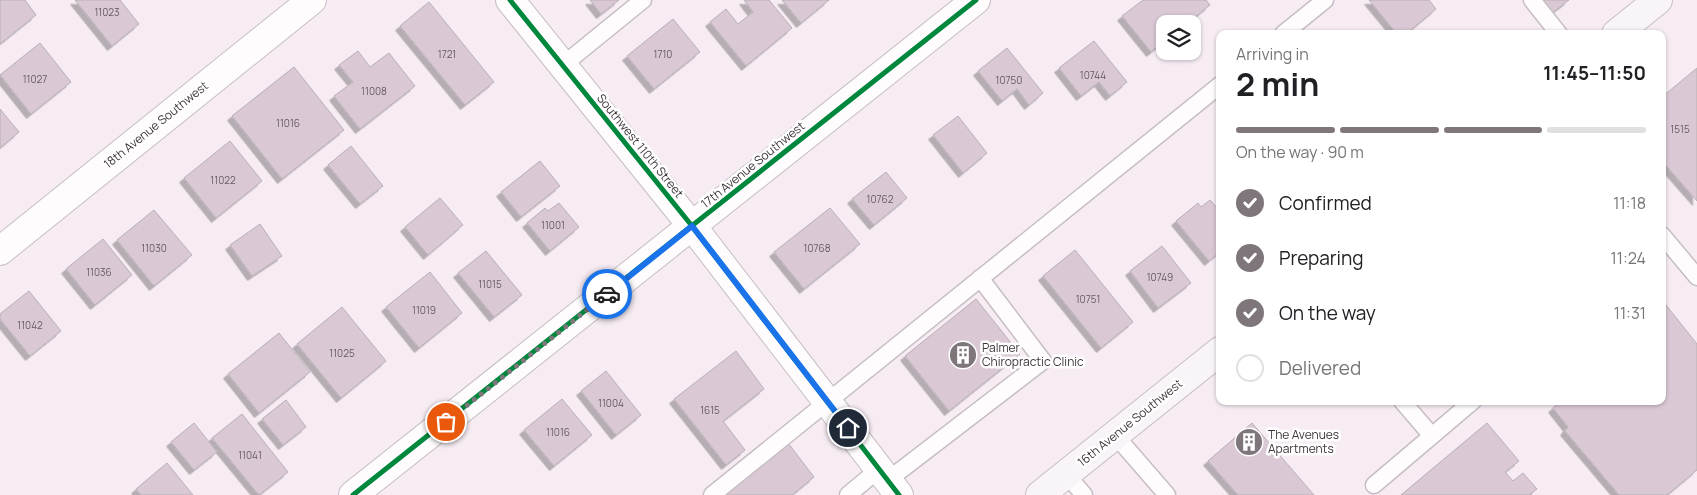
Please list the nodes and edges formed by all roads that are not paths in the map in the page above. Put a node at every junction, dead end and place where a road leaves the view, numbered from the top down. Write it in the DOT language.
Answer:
graph roads {
  1 [pos="312,0"];
  2 [pos="510,0"];
  3 [pos="643,0"];
  4 [pos="976,0"];
  5 [pos="1325,0"];
  6 [pos="1532,0"];
  7 [pos="1657,0"];
  8 [pos="1288,30"];
  9 [pos="1556,30"];
  10 [pos="1621,30"];
  11 [pos="563,65"];
  12 [pos="1216,88"];
  13 [pos="692,226"];
  14 [pos="1666,240"];
  15 [pos="0,251"];
  16 [pos="1697,277"];
  17 [pos="980,278"];
  18 [pos="1216,354"];
  19 [pos="827,402"];
  20 [pos="1405,405"];
  21 [pos="1468,405"];
  22 [pos="1115,435"];
  23 [pos="1432,436"];
  24 [pos="1066,474"];
  25 [pos="889,481"];
  26 [pos="1374,486"];
  27 [pos="353,495"];
  28 [pos="712,495"];
  29 [pos="848,495"];
  30 [pos="1040,495"];
  31 [pos="1084,495"];
  32 [pos="1167,495"];
  1 -- 15 [label="street, 18th Avenue Southwest"];
  2 -- 11 [label="street, Southwest 110th Street"];
  3 -- 11 [label="lane"];
  4 -- 13 [label="street, 17th Avenue Southwest"];
  5 -- 8 [label="lane"];
  6 -- 9 [label="lane"];
  7 -- 10 [label="main road"];
  11 -- 13 [label="street, Southwest 110th Street"];
  12 -- 17 [label="lane"];
  13 -- 19 [label="street, Southwest 110th Street"];
  13 -- 27 [label="street, 17th Avenue Southwest"];
  14 -- 16 [label="lane"];
  17 -- 19 [label="lane"];
  17 -- 25 [label="lane"];
  18 -- 22 [label="main road, 16th Avenue Southwest"];
  19 -- 25 [label="street, Southwest 110th Street"];
  19 -- 28 [label="lane"];
  20 -- 23 [label="lane"];
  21 -- 23 [label="lane"];
  22 -- 24 [label="main road, 16th Avenue Southwest"];
  22 -- 32 [label="lane"];
  23 -- 26 [label="lane"];
  24 -- 30 [label="main road, 16th Avenue Southwest"];
  24 -- 31 [label="lane"];
  25 -- 29 [label="lane"];
}
